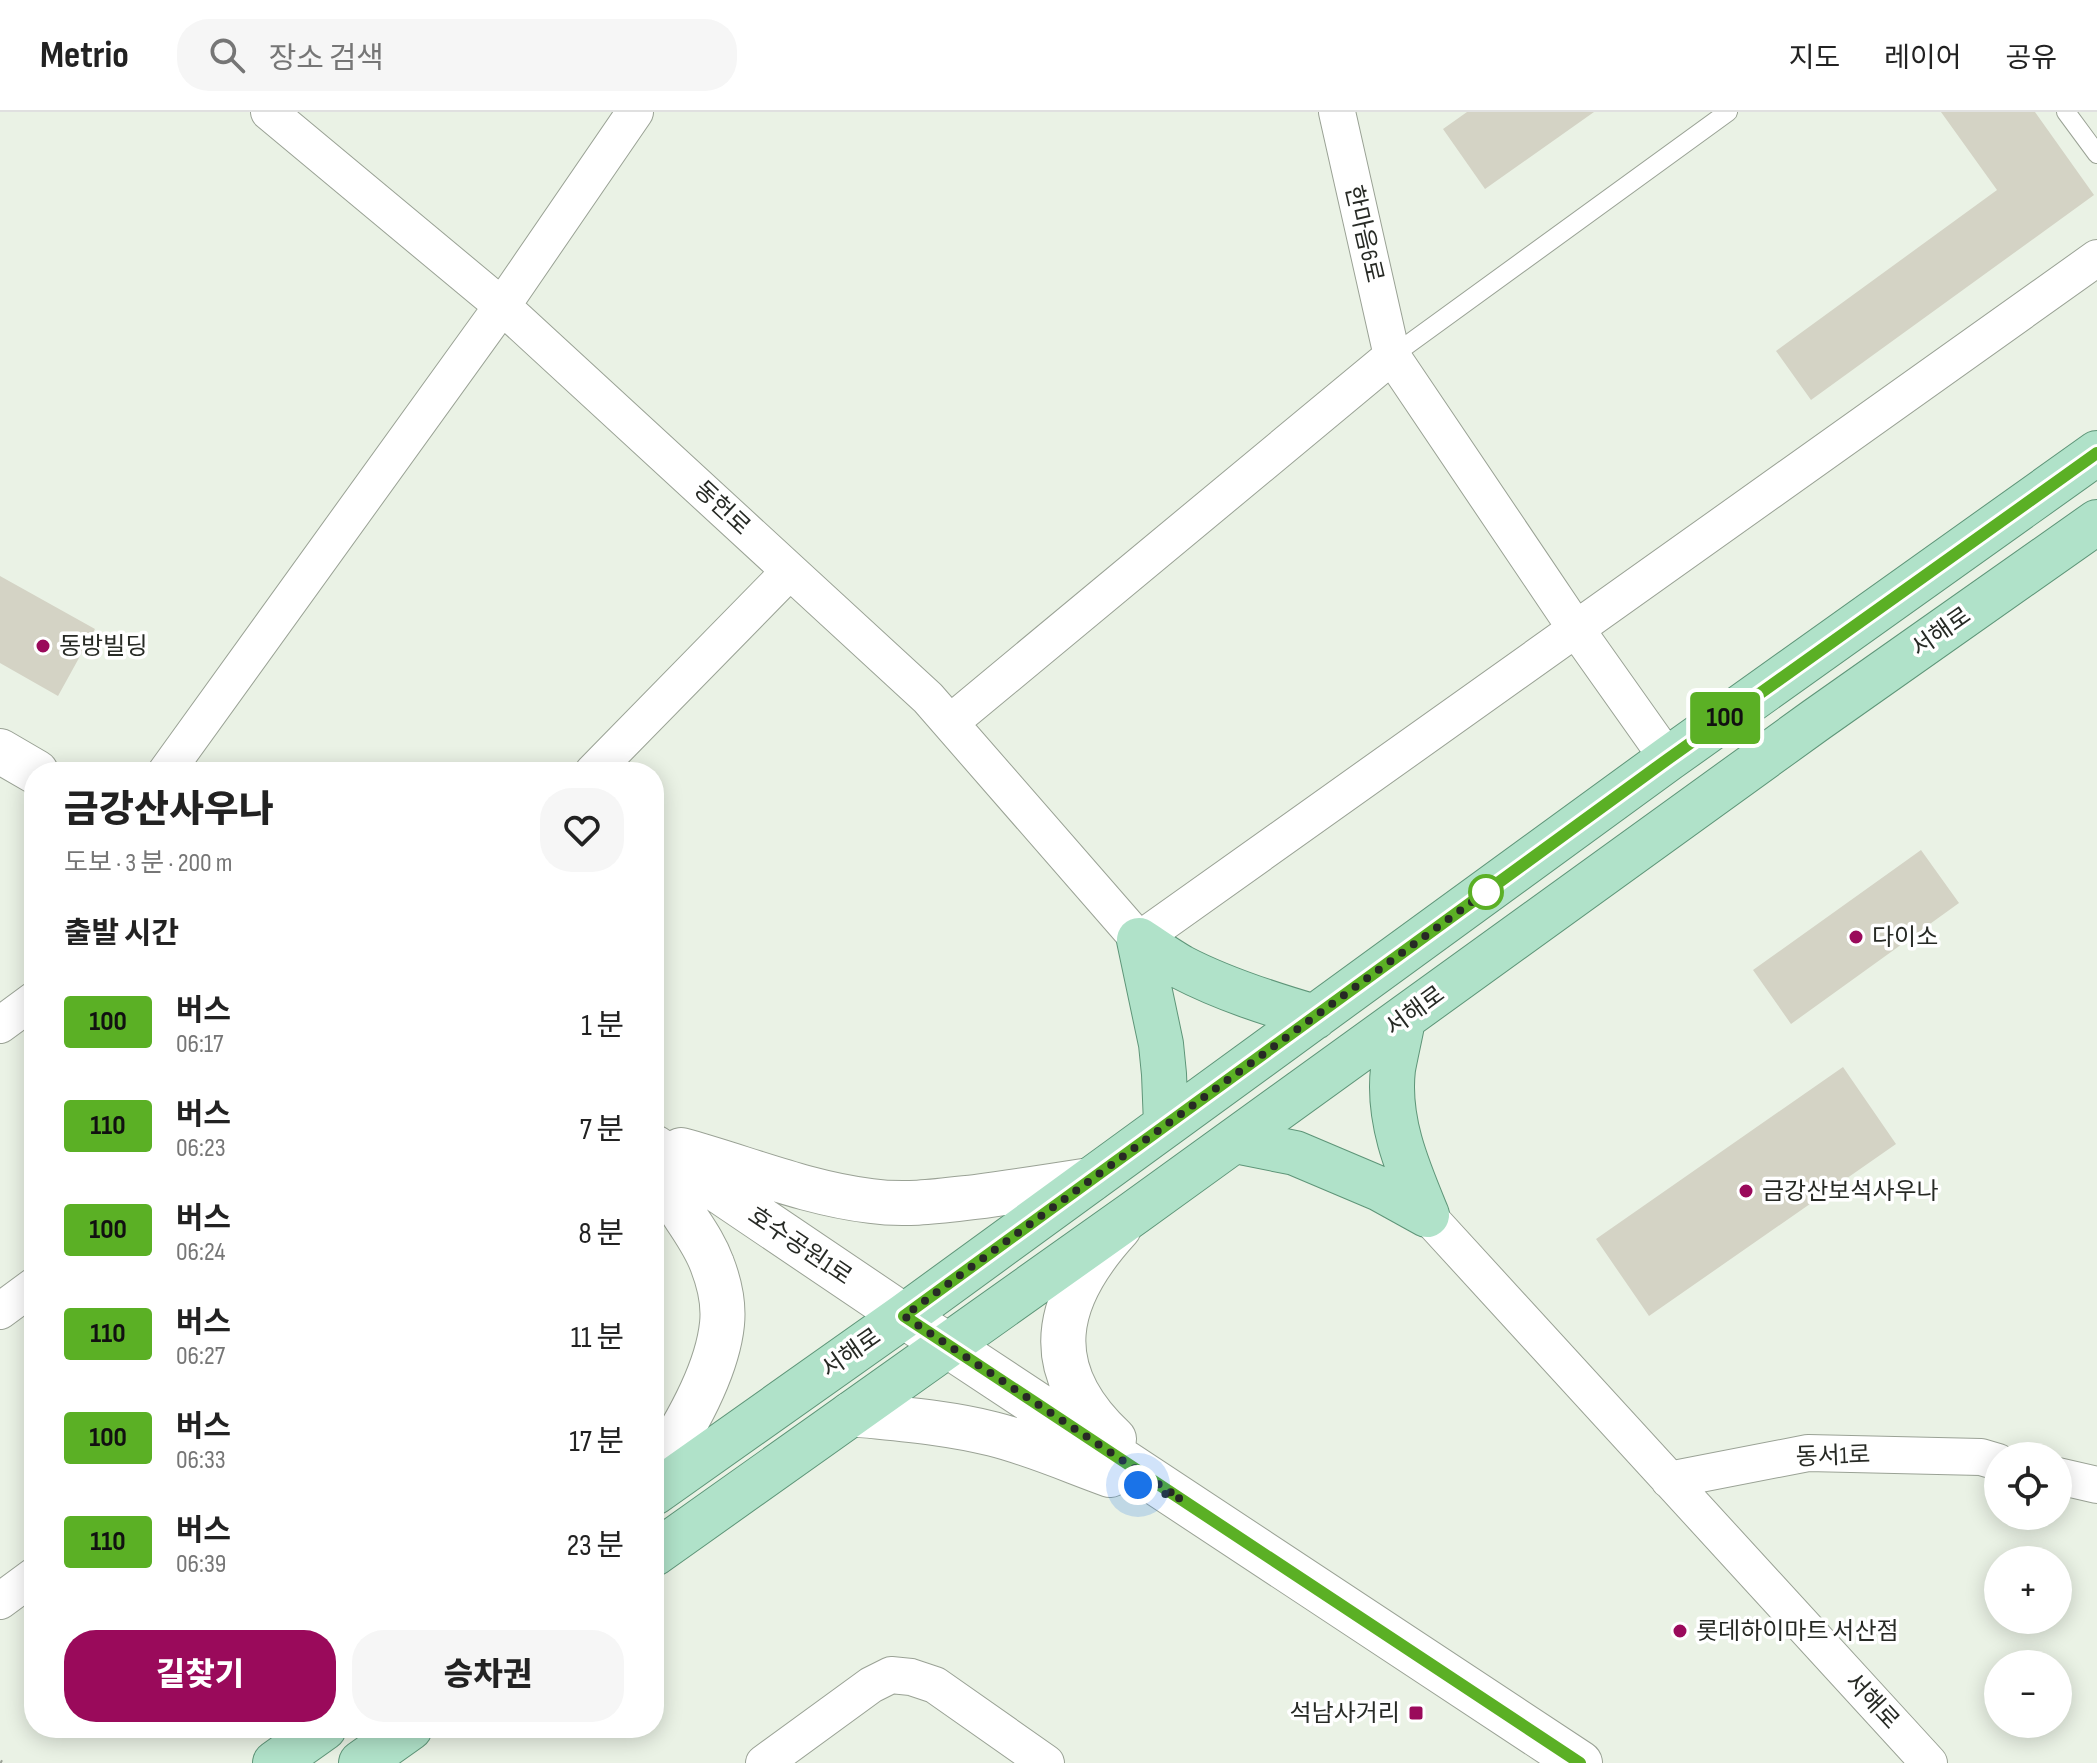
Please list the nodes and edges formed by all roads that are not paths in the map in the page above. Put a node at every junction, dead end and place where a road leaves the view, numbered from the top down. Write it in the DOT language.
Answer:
graph roads {
  1 [pos="269,112"];
  2 [pos="635,112"];
  3 [pos="1337,112"];
  4 [pos="1728,112"];
  5 [pos="2066,112"];
  6 [pos="2097,154"];
  7 [pos="2097,258"];
  8 [pos="502,306"];
  9 [pos="1392,356"];
  10 [pos="2097,453"];
  11 [pos="2097,522"];
  12 [pos="790,571"];
  13 [pos="1576,629"];
  14 [pos="951,722"];
  15 [pos="0,751"];
  16 [pos="1668,759"];
  17 [pos="173,762"];
  18 [pos="603,762"];
  19 [pos="24,765"];
  20 [pos="1139,940"];
  21 [pos="1315,1017"];
  22 [pos="1403,1020"];
  23 [pos="1166,1124"];
  24 [pos="1235,1141"];
  25 [pos="664,1147"];
  26 [pos="664,1152"];
  27 [pos="664,1180"];
  28 [pos="1090,1180"];
  29 [pos="1427,1215"];
  30 [pos="1130,1217"];
  31 [pos="24,1293"];
  32 [pos="0,1311"];
  33 [pos="904,1316"];
  34 [pos="947,1345"];
  35 [pos="851,1414"];
  36 [pos="664,1458"];
  37 [pos="1984,1458"];
  38 [pos="2072,1479"];
  39 [pos="1669,1480"];
  40 [pos="2097,1485"];
  41 [pos="664,1486"];
  42 [pos="1181,1499"];
  43 [pos="664,1547"];
  44 [pos="24,1583"];
  45 [pos="0,1601"];
  46 [pos="310,1738"];
  47 [pos="396,1738"];
  48 [pos="275,1763"];
  49 [pos="361,1763"];
  50 [pos="764,1763"];
  51 [pos="1046,1763"];
  52 [pos="1580,1763"];
  53 [pos="1929,1763"];
  1 -- 8 [label="street, 동헌로"];
  2 -- 8 [label="street"];
  3 -- 9 [label="street, 한마음6로"];
  4 -- 9 [label="lane"];
  5 -- 6 [label="lane"];
  7 -- 13 [label="street"];
  8 -- 12 [label="street, 동헌로"];
  8 -- 17 [label="street"];
  9 -- 13 [label="street"];
  9 -- 14 [label="street"];
  10 -- 16 [label="main road, 서해로"];
  11 -- 22 [label="main road, 서해로"];
  12 -- 14 [label="street, 동헌로"];
  12 -- 18 [label="street"];
  13 -- 16 [label="street"];
  13 -- 20 [label="street"];
  14 -- 20 [label="street, 동헌로"];
  15 -- 19 [label="main road"];
  16 -- 21 [label="main road, 서해로"];
  20 -- 21 [label="main road"];
  20 -- 23 [label="main road"];
  21 -- 23 [label="main road, 서해로"];
  22 -- 24 [label="main road, 서해로"];
  22 -- 29 [label="main road"];
  23 -- 28 [label="main road, 서해로"];
  24 -- 29 [label="main road"];
  24 -- 30 [label="main road, 서해로"];
  25 -- 28 [label="main road"];
  26 -- 33 [label="main road, 호수공원1로"];
  27 -- 36 [label="main road"];
  28 -- 33 [label="main road, 서해로"];
  29 -- 39 [label="street, 서해로"];
  30 -- 34 [label="main road, 서해로"];
  30 -- 42 [label="main road"];
  31 -- 32 [label="street"];
  33 -- 34 [label="main road, 호수공원1로"];
  33 -- 41 [label="main road, 서해로"];
  34 -- 35 [label="main road, 서해로"];
  34 -- 42 [label="main road, 호수공원1로"];
  35 -- 42 [label="main road"];
  35 -- 43 [label="main road, 서해로"];
  37 -- 39 [label="street, 동서1로"];
  38 -- 40 [label="street"];
  39 -- 53 [label="street, 서해로"];
  42 -- 52 [label="main road"];
  44 -- 45 [label="street"];
  46 -- 48 [label="main road"];
  47 -- 49 [label="main road"];
  50 -- 51 [label="street"];
}
